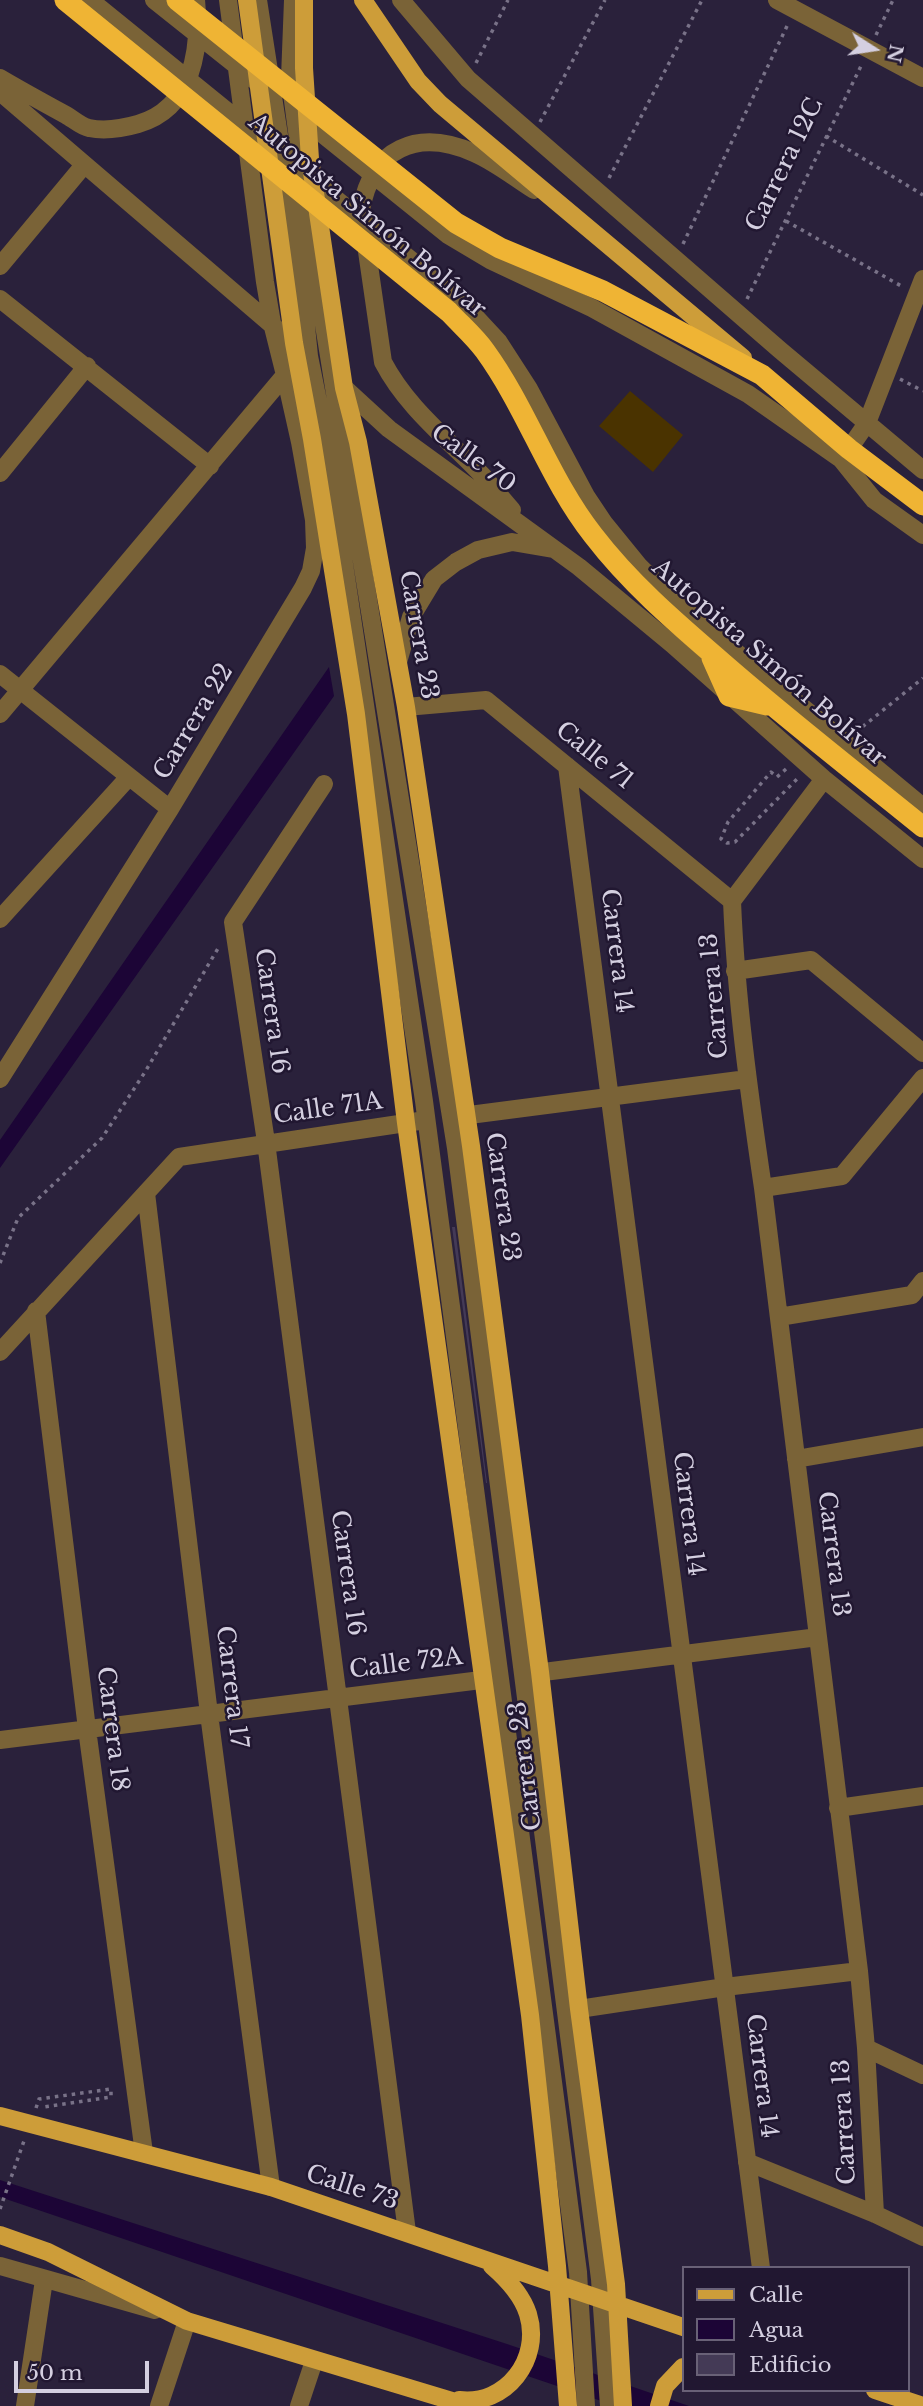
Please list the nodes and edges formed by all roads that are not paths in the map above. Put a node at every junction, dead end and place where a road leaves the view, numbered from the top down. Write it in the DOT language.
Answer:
graph roads {
  1 [pos="65,0"];
  2 [pos="90,0"];
  3 [pos="154,0"];
  4 [pos="177,0"];
  5 [pos="196,0"];
  6 [pos="228,0"];
  7 [pos="247,0"];
  8 [pos="258,0"];
  9 [pos="293,0"];
  10 [pos="304,0"];
  11 [pos="363,0"];
  12 [pos="777,0"];
  13 [pos="404,1"];
  14 [pos="0,78"];
  15 [pos="923,78"];
  16 [pos="0,92"];
  17 [pos="84,165"];
  18 [pos="573,215"];
  19 [pos="0,267"];
  20 [pos="920,287"];
  21 [pos="0,299"];
  22 [pos="272,323"];
  23 [pos="294,343"];
  24 [pos="685,346"];
  25 [pos="297,365"];
  26 [pos="87,366"];
  27 [pos="762,375"];
  28 [pos="337,382"];
  29 [pos="867,423"];
  30 [pos="849,449"];
  31 [pos="210,466"];
  32 [pos="923,470"];
  33 [pos="0,473"];
  34 [pos="923,505"];
  35 [pos="598,529"];
  36 [pos="529,530"];
  37 [pos="923,536"];
  38 [pos="558,550"];
  39 [pos="709,651"];
  40 [pos="398,662"];
  41 [pos="0,674"];
  42 [pos="20,690"];
  43 [pos="729,696"];
  44 [pos="406,706"];
  45 [pos="772,706"];
  46 [pos="0,715"];
  47 [pos="567,766"];
  48 [pos="128,778"];
  49 [pos="824,779"];
  50 [pos="324,784"];
  51 [pos="923,807"];
  52 [pos="170,809"];
  53 [pos="923,827"];
  54 [pos="923,859"];
  55 [pos="732,901"];
  56 [pos="0,919"];
  57 [pos="735,971"];
  58 [pos="923,1053"];
  59 [pos="6,1060"];
  60 [pos="923,1078"];
  61 [pos="0,1079"];
  62 [pos="747,1079"];
  63 [pos="610,1096"];
  64 [pos="459,1116"];
  65 [pos="426,1120"];
  66 [pos="406,1123"];
  67 [pos="266,1142"];
  68 [pos="763,1188"];
  69 [pos="146,1193"];
  70 [pos="923,1281"];
  71 [pos="36,1311"];
  72 [pos="779,1317"];
  73 [pos="0,1352"];
  74 [pos="923,1437"];
  75 [pos="796,1459"];
  76 [pos="818,1637"];
  77 [pos="682,1654"];
  78 [pos="531,1673"];
  79 [pos="492,1678"];
  80 [pos="339,1698"];
  81 [pos="209,1714"];
  82 [pos="87,1729"];
  83 [pos="0,1740"];
  84 [pos="923,1796"];
  85 [pos="838,1808"];
  86 [pos="859,1971"];
  87 [pos="725,1987"];
  88 [pos="579,2009"];
  89 [pos="866,2048"];
  90 [pos="923,2075"];
  91 [pos="0,2116"];
  92 [pos="144,2153"];
  93 [pos="747,2162"];
  94 [pos="271,2187"];
  95 [pos="875,2214"];
  96 [pos="407,2232"];
  97 [pos="0,2235"];
  98 [pos="923,2237"];
  99 [pos="487,2261"];
  100 [pos="0,2266"];
  101 [pos="761,2266"];
  102 [pos="44,2280"];
  103 [pos="559,2285"];
  104 [pos="580,2301"];
  105 [pos="610,2311"];
  106 [pos="181,2318"];
  107 [pos="682,2327"];
  108 [pos="314,2361"];
  109 [pos="682,2368"];
  110 [pos="881,2392"];
  111 [pos="441,2402"];
  112 [pos="471,2404"];
  113 [pos="25,2406"];
  114 [pos="159,2406"];
  115 [pos="299,2406"];
  116 [pos="568,2406"];
  117 [pos="586,2406"];
  118 [pos="609,2406"];
  119 [pos="623,2406"];
  120 [pos="659,2406"];
  121 [pos="923,2406"];
  1 -- 35 [label="highway, Autopista Simón Bolívar"];
  2 -- 35 [label="street"];
  3 -- 24 [label="street"];
  4 -- 24 [label="highway, Autopista Simón Bolívar"];
  5 -- 14 [label="street"];
  6 -- 22 [label="street, Carrera 23"];
  7 -- 23 [label="main road, Carrera 23"];
  8 -- 25 [label="street"];
  9 -- 28 [label="street"];
  10 -- 28 [label="main road, Carrera 23"];
  11 -- 18 [label="main road"];
  12 -- 15 [label="street"];
  13 -- 29 [label="street"];
  16 -- 17 [label="street"];
  17 -- 19 [label="street"];
  17 -- 22 [label="street"];
  18 -- 27 [label="main road"];
  18 -- 36 [label="street"];
  20 -- 29 [label="street"];
  21 -- 26 [label="street"];
  22 -- 23 [label="street"];
  22 -- 25 [label="street, Carrera 23"];
  23 -- 25 [label="main road, Carrera 23"];
  24 -- 27 [label="highway, Autopista Simón Bolívar"];
  24 -- 37 [label="street"];
  25 -- 28 [label="street, Calle 70"];
  25 -- 31 [label="street"];
  25 -- 52 [label="street, Carrera 22"];
  25 -- 65 [label="street"];
  25 -- 66 [label="main road, Carrera 23"];
  26 -- 31 [label="street"];
  26 -- 33 [label="street"];
  27 -- 30 [label="highway, Autopista Simón Bolívar"];
  28 -- 36 [label="street, Calle 70"];
  28 -- 40 [label="main road, Carrera 23"];
  28 -- 64 [label="street"];
  29 -- 30 [label="street"];
  29 -- 32 [label="street"];
  30 -- 34 [label="highway, Autopista Simón Bolívar"];
  31 -- 42 [label="street"];
  35 -- 39 [label="highway, Autopista Simón Bolívar"];
  35 -- 51 [label="street"];
  36 -- 38 [label="street, Calle 70"];
  38 -- 40 [label="street"];
  38 -- 43 [label="street, Calle 70"];
  39 -- 43 [label="highway"];
  39 -- 45 [label="highway, Autopista Simón Bolívar"];
  40 -- 44 [label="main road, Carrera 23"];
  41 -- 42 [label="street"];
  42 -- 46 [label="street"];
  42 -- 48 [label="street"];
  43 -- 45 [label="highway"];
  43 -- 49 [label="street, Calle 70"];
  44 -- 47 [label="street, Calle 71"];
  44 -- 64 [label="main road, Carrera 23"];
  45 -- 53 [label="highway, Autopista Simón Bolívar"];
  47 -- 55 [label="street, Calle 71"];
  47 -- 63 [label="street, Carrera 14"];
  48 -- 52 [label="street"];
  48 -- 56 [label="street"];
  49 -- 54 [label="street, Calle 70"];
  49 -- 55 [label="street"];
  50 -- 67 [label="street, Carrera 16"];
  52 -- 59 [label="street, Carrera 22"];
  55 -- 57 [label="street, Carrera 13"];
  57 -- 58 [label="street"];
  57 -- 62 [label="street, Carrera 13"];
  59 -- 61 [label="street, Carrera 22"];
  60 -- 68 [label="street"];
  62 -- 63 [label="street, Calle 71A"];
  62 -- 68 [label="street, Carrera 13"];
  63 -- 64 [label="street, Calle 71A"];
  63 -- 77 [label="street, Carrera 14"];
  64 -- 65 [label="street, Calle 71A"];
  64 -- 78 [label="main road, Carrera 23"];
  65 -- 66 [label="street, Calle 71A"];
  65 -- 79 [label="street"];
  66 -- 67 [label="street, Calle 71A"];
  66 -- 79 [label="main road, Carrera 23"];
  67 -- 69 [label="street, Calle 71A"];
  67 -- 80 [label="street, Carrera 16"];
  68 -- 72 [label="street, Carrera 13"];
  69 -- 71 [label="street, Calle 71A"];
  69 -- 81 [label="street, Carrera 17"];
  70 -- 72 [label="street"];
  71 -- 73 [label="street, Calle 71A"];
  71 -- 82 [label="street, Carrera 18"];
  72 -- 75 [label="street, Carrera 13"];
  74 -- 75 [label="street"];
  75 -- 76 [label="street, Carrera 13"];
  76 -- 77 [label="street, Calle 72A"];
  76 -- 85 [label="street, Carrera 13"];
  77 -- 78 [label="street, Calle 72A"];
  77 -- 87 [label="street, Carrera 14"];
  78 -- 79 [label="street, Calle 72A"];
  78 -- 88 [label="main road, Carrera 23"];
  78 -- 105 [label="street"];
  79 -- 80 [label="street, Calle 72A"];
  79 -- 103 [label="main road, Carrera 23"];
  79 -- 104 [label="street"];
  80 -- 81 [label="street, Calle 72A"];
  80 -- 96 [label="street, Carrera 16"];
  81 -- 82 [label="street, Calle 72A"];
  81 -- 94 [label="street, Carrera 17"];
  82 -- 83 [label="street, Calle 72A"];
  82 -- 92 [label="street, Carrera 18"];
  84 -- 85 [label="street"];
  85 -- 86 [label="street, Carrera 13"];
  86 -- 87 [label="street"];
  86 -- 89 [label="street, Carrera 13"];
  87 -- 88 [label="street"];
  87 -- 93 [label="street, Carrera 14"];
  88 -- 105 [label="main road, Carrera 23"];
  89 -- 90 [label="street"];
  89 -- 95 [label="street, Carrera 13"];
  91 -- 92 [label="main road, Calle 73"];
  92 -- 94 [label="main road, Calle 73"];
  93 -- 95 [label="street"];
  93 -- 101 [label="street, Carrera 14"];
  94 -- 96 [label="main road, Calle 73"];
  95 -- 98 [label="street"];
  96 -- 99 [label="main road, Calle 73"];
  97 -- 106 [label="main road"];
  99 -- 103 [label="main road, Calle 73"];
  99 -- 112 [label="main road"];
  100 -- 102 [label="street"];
  102 -- 106 [label="street"];
  102 -- 113 [label="street"];
  103 -- 104 [label="main road, Calle 73"];
  103 -- 116 [label="main road, Carrera 23"];
  104 -- 105 [label="main road, Calle 73"];
  104 -- 117 [label="street"];
  105 -- 107 [label="main road, Calle 73"];
  105 -- 118 [label="street"];
  105 -- 119 [label="main road, Carrera 23"];
  106 -- 108 [label="main road"];
  106 -- 114 [label="street"];
  108 -- 111 [label="main road"];
  108 -- 115 [label="street"];
  109 -- 120 [label="main road"];
  110 -- 121 [label="main road"];
  111 -- 112 [label="main road"];
}
